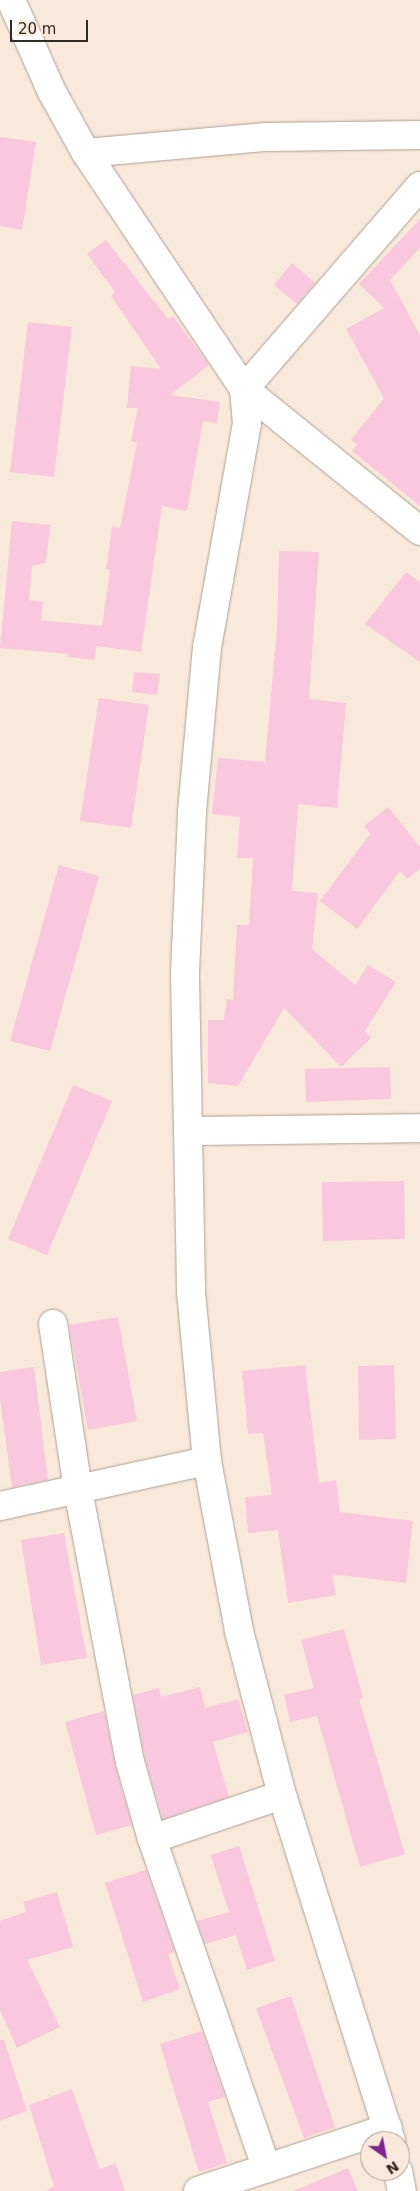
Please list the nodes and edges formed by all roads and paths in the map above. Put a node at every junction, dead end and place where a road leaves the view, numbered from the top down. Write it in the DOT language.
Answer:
graph roads {
  1 [pos="11,0"];
  2 [pos="420,135"];
  3 [pos="86,153"];
  4 [pos="420,186"];
  5 [pos="244,389"];
  6 [pos="420,531"];
  7 [pos="420,1128"];
  8 [pos="188,1131"];
  9 [pos="53,1324"];
  10 [pos="207,1462"];
  11 [pos="78,1490"];
  12 [pos="0,1506"];
  13 [pos="282,1795"];
  14 [pos="152,1839"];
  15 [pos="388,2131"];
  16 [pos="360,2143"];
  17 [pos="267,2169"];
  18 [pos="198,2191"];
  1 -- 3 [label="street"];
  2 -- 3 [label="street"];
  3 -- 5 [label="street"];
  4 -- 5 [label="street"];
  5 -- 6 [label="street"];
  5 -- 8 [label="street"];
  7 -- 8 [label="street"];
  8 -- 10 [label="street"];
  9 -- 11 [label="street"];
  10 -- 11 [label="street"];
  10 -- 13 [label="street"];
  11 -- 12 [label="street"];
  11 -- 14 [label="street"];
  13 -- 14 [label="street"];
  13 -- 15 [label="street"];
  14 -- 17 [label="street"];
  16 -- 17 [label="street"];
  17 -- 18 [label="street"];
}
